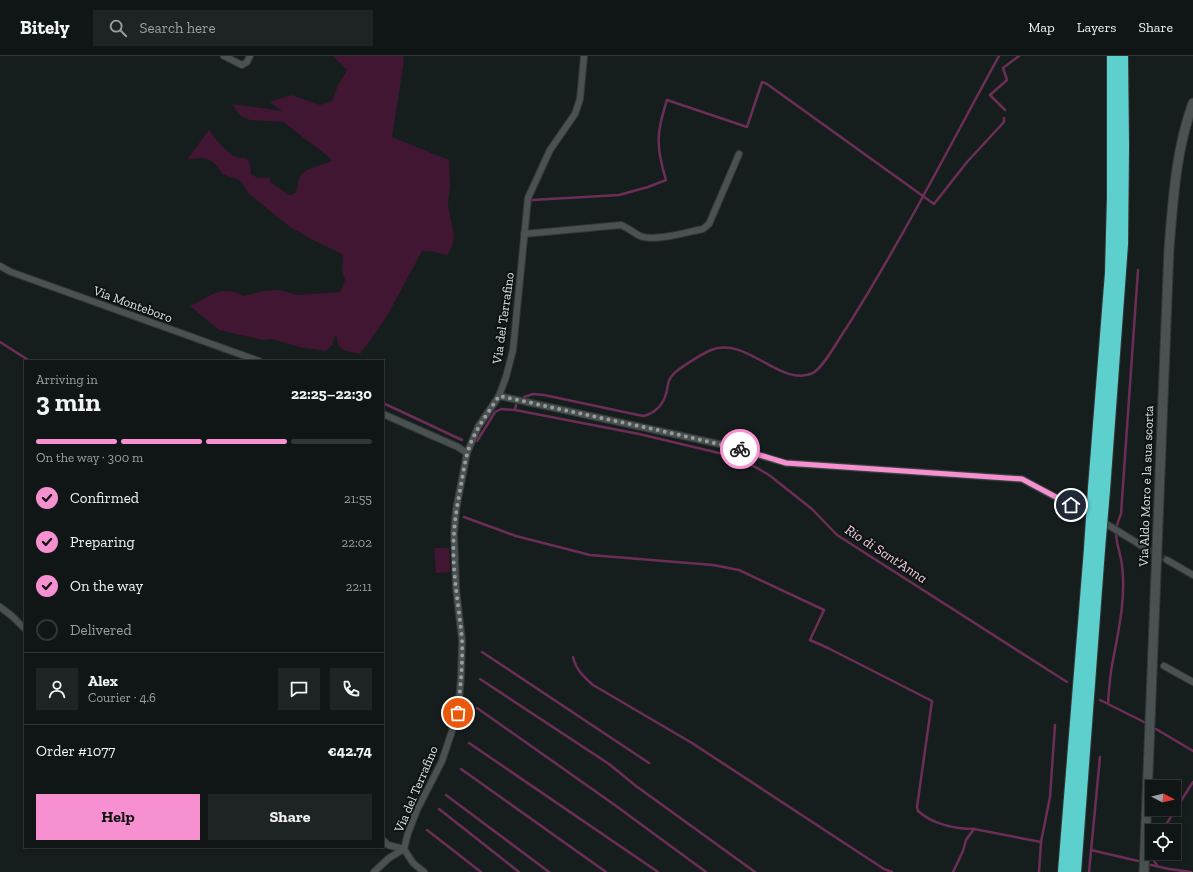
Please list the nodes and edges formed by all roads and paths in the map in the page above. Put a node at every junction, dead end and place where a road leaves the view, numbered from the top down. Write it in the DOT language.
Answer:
graph roads {
  1 [pos="224,56"];
  2 [pos="250,56"];
  3 [pos="584,56"];
  4 [pos="1113,56"];
  5 [pos="1122,56"];
  6 [pos="1193,103"];
  7 [pos="739,154"];
  8 [pos="524,234"];
  9 [pos="0,266"];
  10 [pos="256,360"];
  11 [pos="499,396"];
  12 [pos="384,414"];
  13 [pos="467,453"];
  14 [pos="1099,489"];
  15 [pos="1083,512"];
  16 [pos="1108,525"];
  17 [pos="1094,549"];
  18 [pos="1148,549"];
  19 [pos="1167,560"];
  20 [pos="1193,575"];
  21 [pos="0,607"];
  22 [pos="24,628"];
  23 [pos="1164,666"];
  24 [pos="1193,682"];
  25 [pos="384,841"];
  26 [pos="404,849"];
  27 [pos="374,872"];
  28 [pos="424,872"];
  29 [pos="1064,872"];
  30 [pos="1075,872"];
  31 [pos="1144,872"];
  1 -- 2 [label="street"];
  3 -- 8 [label="street, Via del Terrafino"];
  4 -- 14 [label="highway"];
  5 -- 14 [label="highway"];
  6 -- 31 [label="main road, Via Aldo Moro e la sua scorta"];
  7 -- 8 [label="street"];
  8 -- 11 [label="street, Via del Terrafino"];
  9 -- 10 [label="street, Via Monteboro"];
  11 -- 13 [label="street, Via del Terrafino"];
  11 -- 15 [label="street"];
  12 -- 13 [label="street"];
  13 -- 26 [label="street, Via del Terrafino"];
  14 -- 17 [label="highway, bridge"];
  16 -- 18 [label="street"];
  17 -- 29 [label="highway"];
  17 -- 30 [label="highway"];
  19 -- 20 [label="street"];
  21 -- 22 [label="street"];
  23 -- 24 [label="street"];
  25 -- 26 [label="street"];
  26 -- 27 [label="street, Via del Terrafino"];
  26 -- 28 [label="street"];
}
